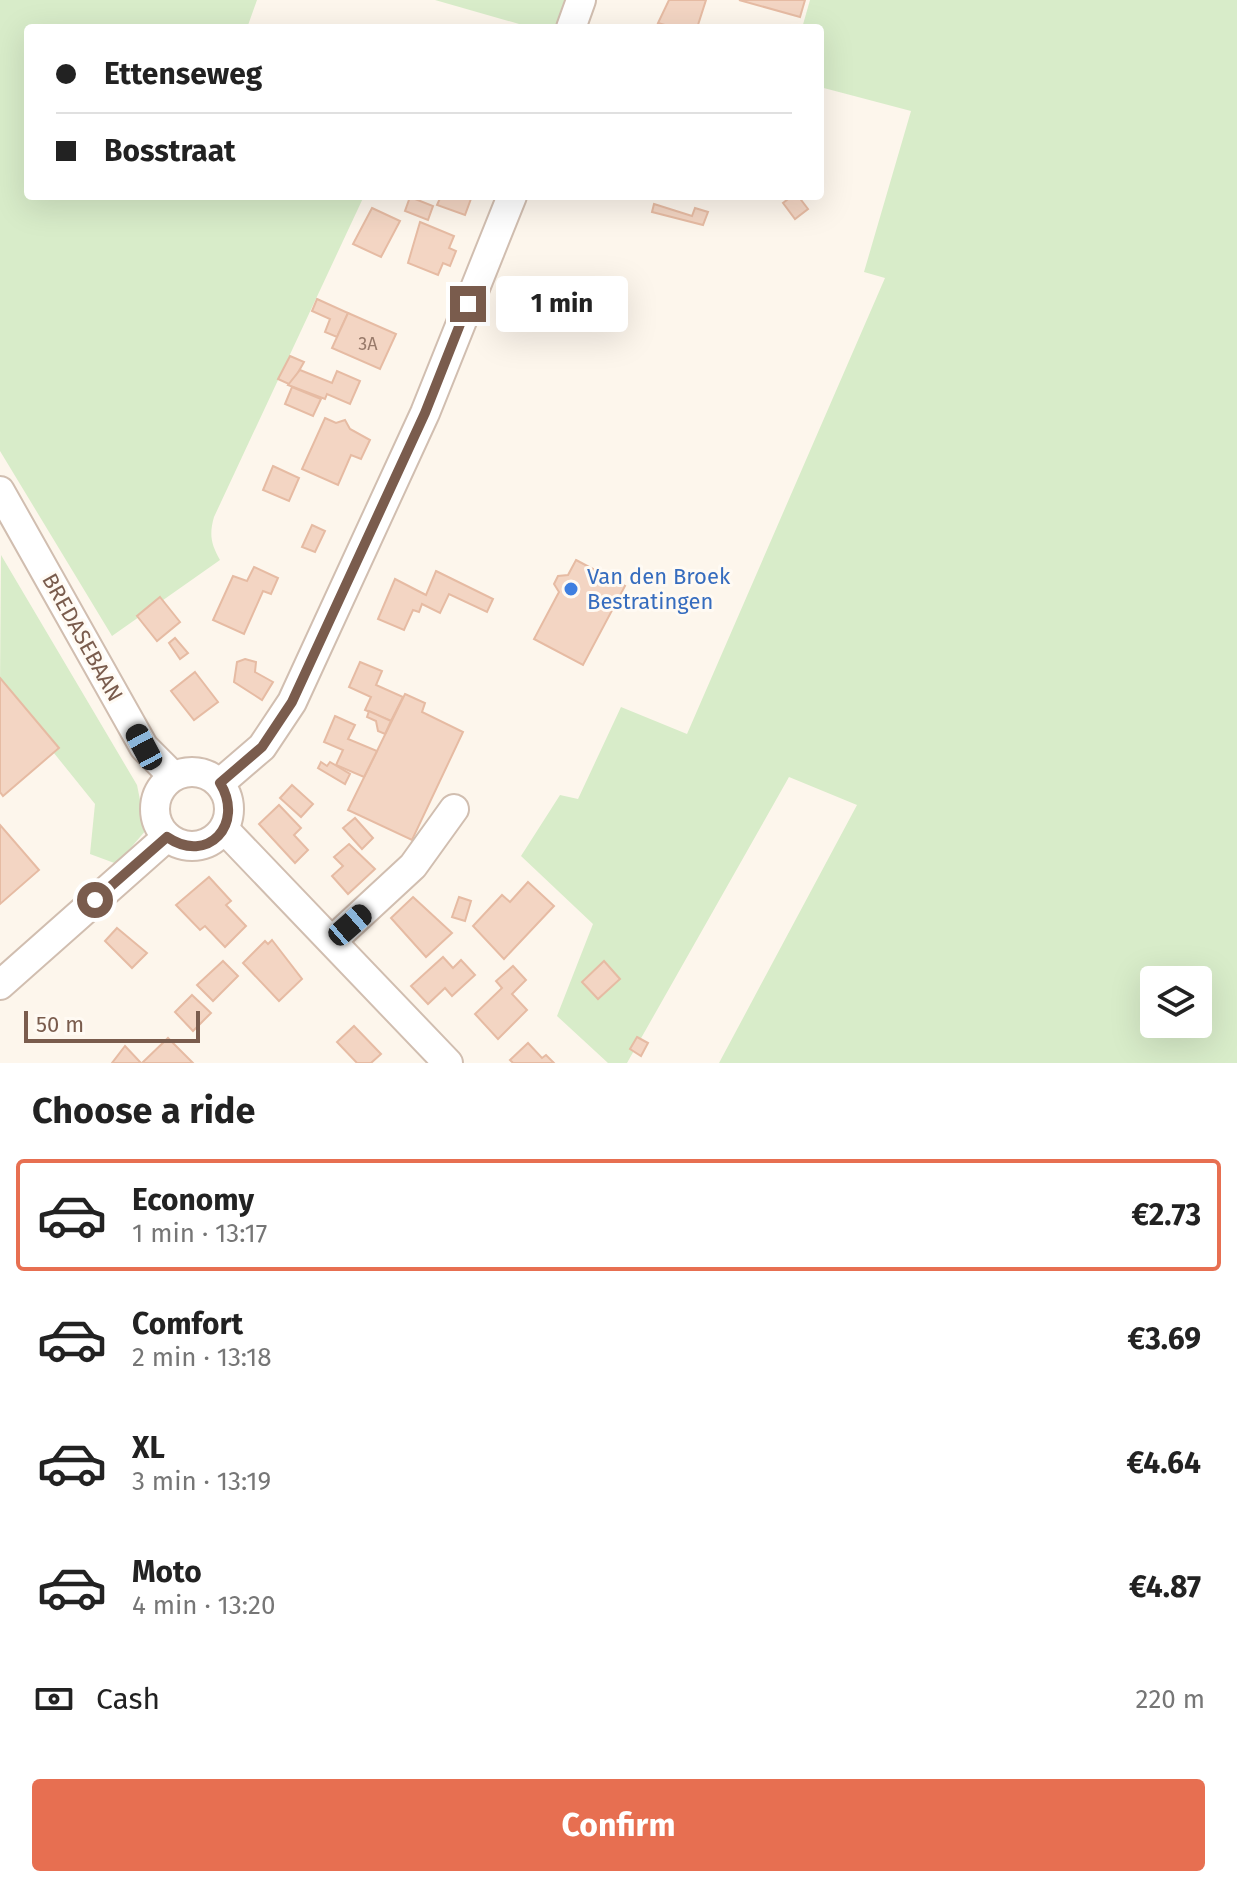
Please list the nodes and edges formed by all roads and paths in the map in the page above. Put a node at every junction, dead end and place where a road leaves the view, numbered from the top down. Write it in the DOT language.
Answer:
graph roads {
  1 [pos="581,0"];
  2 [pos="572,24"];
  3 [pos="510,200"];
  4 [pos="0,491"];
  5 [pos="173,776"];
  6 [pos="220,783"];
  7 [pos="454,809"];
  8 [pos="224,829"];
  9 [pos="167,837"];
  10 [pos="333,940"];
  11 [pos="0,985"];
  12 [pos="448,1063"];
  1 -- 2 [label="street"];
  3 -- 6 [label="street"];
  4 -- 5 [label="street, BREDASEBAAN"];
  5 -- 6 [label="street"];
  5 -- 9 [label="street"];
  6 -- 8 [label="street"];
  7 -- 10 [label="street"];
  8 -- 9 [label="street"];
  8 -- 10 [label="street"];
  9 -- 11 [label="street"];
  10 -- 12 [label="street"];
}
